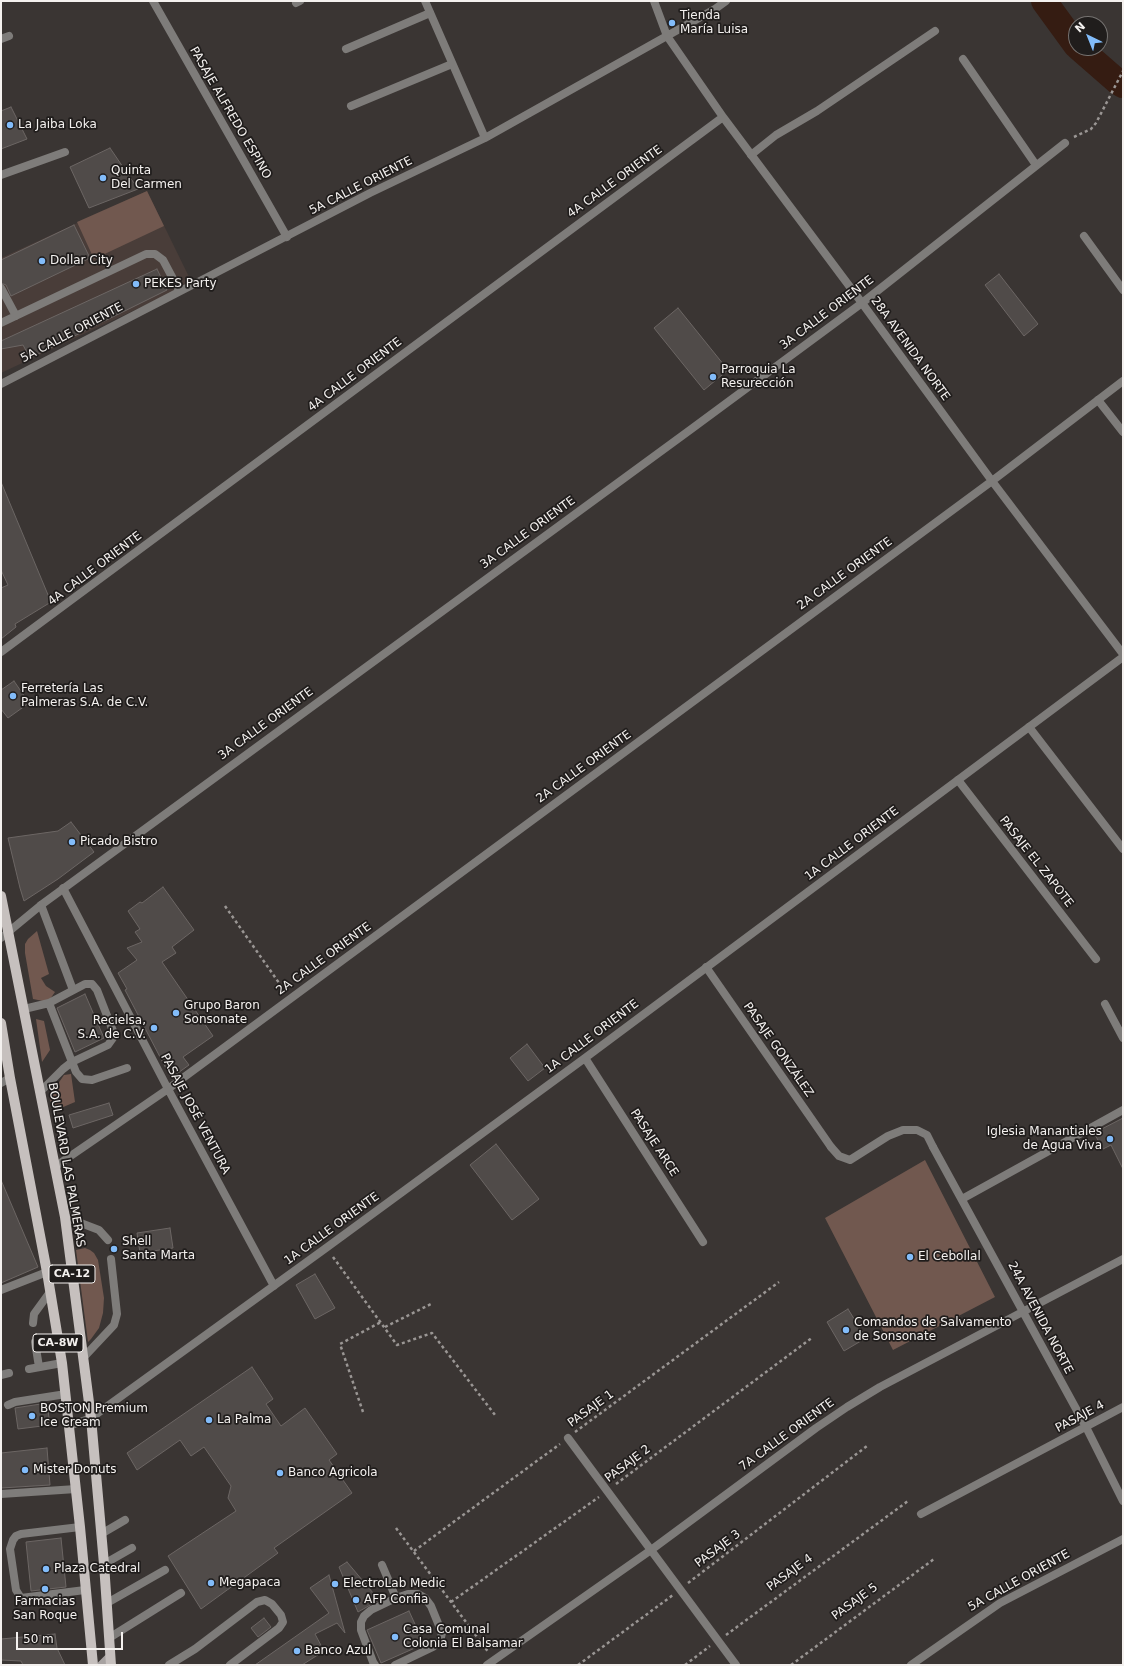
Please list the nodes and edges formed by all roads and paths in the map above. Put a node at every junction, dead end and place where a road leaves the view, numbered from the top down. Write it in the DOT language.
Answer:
graph roads {
  1 [pos="153,1"];
  2 [pos="425,1"];
  3 [pos="654,1"];
  4 [pos="726,1"];
  5 [pos="430,13"];
  6 [pos="935,31"];
  7 [pos="668,36"];
  8 [pos="346,49"];
  9 [pos="963,59"];
  10 [pos="452,64"];
  11 [pos="1123,70"];
  12 [pos="351,106"];
  13 [pos="723,118"];
  14 [pos="485,138"];
  15 [pos="1065,143"];
  16 [pos="65,152"];
  17 [pos="750,154"];
  18 [pos="1036,165"];
  19 [pos="1,176"];
  20 [pos="1084,236"];
  21 [pos="287,237"];
  22 [pos="1,288"];
  23 [pos="179,290"];
  24 [pos="1123,290"];
  25 [pos="862,303"];
  26 [pos="16,316"];
  27 [pos="1,323"];
  28 [pos="1123,381"];
  29 [pos="1,384"];
  30 [pos="1098,400"];
  31 [pos="1123,432"];
  32 [pos="992,481"];
  33 [pos="1,652"];
  34 [pos="1123,654"];
  35 [pos="1123,657"];
  36 [pos="1028,727"];
  37 [pos="958,780"];
  38 [pos="1123,849"];
  39 [pos="64,888"];
  40 [pos="1,896"];
  41 [pos="41,905"];
  42 [pos="225,906"];
  43 [pos="5,935"];
  44 [pos="1096,959"];
  45 [pos="706,968"];
  46 [pos="73,990"];
  47 [pos="290,999"];
  48 [pos="49,1003"];
  49 [pos="1105,1004"];
  50 [pos="24,1009"];
  51 [pos="1,1023"];
  52 [pos="1123,1038"];
  53 [pos="585,1058"];
  54 [pos="72,1062"];
  55 [pos="127,1068"];
  56 [pos="5,1081"];
  57 [pos="168,1089"];
  58 [pos="40,1092"];
  59 [pos="1123,1110"];
  60 [pos="933,1147"];
  61 [pos="56,1166"];
  62 [pos="962,1198"];
  63 [pos="65,1217"];
  64 [pos="108,1240"];
  65 [pos="703,1242"];
  66 [pos="326,1248"];
  67 [pos="111,1259"];
  68 [pos="1123,1259"];
  69 [pos="47,1272"];
  70 [pos="779,1282"];
  71 [pos="274,1286"];
  72 [pos="1,1290"];
  73 [pos="50,1292"];
  74 [pos="433,1303"];
  75 [pos="1023,1313"];
  76 [pos="381,1322"];
  77 [pos="33,1323"];
  78 [pos="385,1327"];
  79 [pos="813,1337"];
  80 [pos="36,1342"];
  81 [pos="82,1358"];
  82 [pos="62,1363"];
  83 [pos="39,1367"];
  84 [pos="29,1369"];
  85 [pos="66,1394"];
  86 [pos="8,1405"];
  87 [pos="1123,1407"];
  88 [pos="363,1412"];
  89 [pos="495,1415"];
  90 [pos="91,1418"];
  91 [pos="69,1426"];
  92 [pos="1086,1428"];
  93 [pos="568,1438"];
  94 [pos="866,1446"];
  95 [pos="76,1489"];
  96 [pos="608,1490"];
  97 [pos="1,1494"];
  98 [pos="908,1501"];
  99 [pos="1123,1501"];
  100 [pos="921,1514"];
  101 [pos="125,1520"];
  102 [pos="80,1527"];
  103 [pos="396,1528"];
  104 [pos="101,1534"];
  105 [pos="1123,1539"];
  106 [pos="132,1548"];
  107 [pos="651,1550"];
  108 [pos="414,1551"];
  109 [pos="934,1559"];
  110 [pos="104,1564"];
  111 [pos="382,1565"];
  112 [pos="166,1570"];
  113 [pos="85,1590"];
  114 [pos="680,1590"];
  115 [pos="181,1593"];
  116 [pos="396,1598"];
  117 [pos="451,1602"];
  118 [pos="107,1603"];
  119 [pos="109,1638"];
  120 [pos="718,1641"];
  121 [pos="495,1660"];
  122 [pos="111,1661"];
  123 [pos="410,1662"];
  124 [pos="93,1665"];
  125 [pos="101,1665"];
  126 [pos="169,1665"];
  127 [pos="230,1665"];
  128 [pos="375,1665"];
  129 [pos="395,1665"];
  130 [pos="487,1665"];
  131 [pos="578,1665"];
  132 [pos="685,1665"];
  133 [pos="736,1665"];
  134 [pos="791,1665"];
  135 [pos="911,1665"];
  1 -- 21 [label="street, PASAJE ALFREDO ESPINO"];
  2 -- 5 [label="street"];
  3 -- 7 [label="street, 28A AVENIDA NORTE"];
  4 -- 7 [label="street, 5A CALLE ORIENTE"];
  5 -- 8 [label="street"];
  5 -- 10 [label="street"];
  6 -- 17 [label="street"];
  7 -- 13 [label="street, 28A AVENIDA NORTE"];
  7 -- 14 [label="street, 5A CALLE ORIENTE"];
  9 -- 18 [label="street"];
  10 -- 12 [label="street"];
  10 -- 14 [label="street"];
  11 -- 15 [label="path"];
  13 -- 17 [label="street, 28A AVENIDA NORTE"];
  13 -- 33 [label="street, 4A CALLE ORIENTE"];
  14 -- 21 [label="street, 5A CALLE ORIENTE"];
  15 -- 18 [label="street, 3A CALLE ORIENTE"];
  16 -- 19 [label="street"];
  17 -- 25 [label="street, 28A AVENIDA NORTE"];
  18 -- 25 [label="street, 3A CALLE ORIENTE"];
  20 -- 24 [label="street"];
  21 -- 23 [label="street, 5A CALLE ORIENTE"];
  22 -- 26 [label="street"];
  23 -- 26 [label="street"];
  23 -- 29 [label="street, 5A CALLE ORIENTE"];
  25 -- 32 [label="street, 28A AVENIDA NORTE"];
  25 -- 39 [label="street, 3A CALLE ORIENTE"];
  26 -- 27 [label="street"];
  28 -- 30 [label="street, 2A CALLE ORIENTE"];
  30 -- 31 [label="street"];
  30 -- 32 [label="street, 2A CALLE ORIENTE"];
  32 -- 34 [label="street, 28A AVENIDA NORTE"];
  32 -- 47 [label="street, 2A CALLE ORIENTE"];
  35 -- 36 [label="street, 1A CALLE ORIENTE"];
  36 -- 37 [label="street, 1A CALLE ORIENTE"];
  36 -- 38 [label="street"];
  37 -- 44 [label="street, PASAJE EL ZAPOTE"];
  37 -- 45 [label="street, 1A CALLE ORIENTE"];
  39 -- 41 [label="street, 3A CALLE ORIENTE"];
  39 -- 57 [label="street, PASAJE JOSÉ VENTURA"];
  40 -- 43 [label="main road, BOULEVARD LAS PALMERAS / CA-12"];
  41 -- 43 [label="street, 3A CALLE ORIENTE"];
  41 -- 46 [label="street"];
  42 -- 47 [label="path"];
  43 -- 50 [label="main road, BOULEVARD LAS PALMERAS / CA-12"];
  45 -- 53 [label="street, 1A CALLE ORIENTE"];
  45 -- 60 [label="street, PASAJE GONZÁLEZ"];
  46 -- 48 [label="street"];
  46 -- 54 [label="street"];
  47 -- 57 [label="street, 2A CALLE ORIENTE"];
  48 -- 50 [label="street"];
  48 -- 54 [label="street"];
  49 -- 52 [label="street"];
  50 -- 58 [label="main road, BOULEVARD LAS PALMERAS / CA-12"];
  51 -- 56 [label="main road, CA-8W"];
  53 -- 65 [label="street, PASAJE ARCE"];
  53 -- 66 [label="street, 1A CALLE ORIENTE"];
  54 -- 55 [label="street"];
  54 -- 58 [label="street"];
  56 -- 69 [label="main road, CA-8W"];
  57 -- 61 [label="street, 2A CALLE ORIENTE"];
  57 -- 71 [label="street, PASAJE JOSÉ VENTURA"];
  58 -- 61 [label="main road, BOULEVARD LAS PALMERAS / CA-12"];
  59 -- 62 [label="street"];
  60 -- 62 [label="street, 24A AVENIDA NORTE"];
  61 -- 63 [label="main road, BOULEVARD LAS PALMERAS / CA-12"];
  62 -- 75 [label="street, 24A AVENIDA NORTE"];
  63 -- 64 [label="street"];
  63 -- 81 [label="main road, BOULEVARD LAS PALMERAS / CA-12"];
  66 -- 71 [label="street, 1A CALLE ORIENTE"];
  66 -- 76 [label="path"];
  67 -- 81 [label="street"];
  68 -- 75 [label="street, 7A CALLE ORIENTE"];
  69 -- 72 [label="street"];
  69 -- 73 [label="main road, CA-8W"];
  70 -- 93 [label="path, PASAJE 1"];
  71 -- 90 [label="street, 1A CALLE ORIENTE"];
  73 -- 77 [label="street"];
  73 -- 82 [label="main road, CA-8W"];
  74 -- 78 [label="path"];
  75 -- 92 [label="street, 24A AVENIDA NORTE"];
  75 -- 107 [label="street, 7A CALLE ORIENTE"];
  76 -- 78 [label="path"];
  76 -- 88 [label="path"];
  78 -- 89 [label="path"];
  79 -- 96 [label="path, PASAJE 2"];
  80 -- 83 [label="street"];
  81 -- 90 [label="main road, BOULEVARD LAS PALMERAS / CA-12"];
  82 -- 83 [label="street"];
  82 -- 85 [label="main road, CA-8W"];
  83 -- 84 [label="street"];
  85 -- 86 [label="street"];
  85 -- 91 [label="main road, CA-8W"];
  87 -- 92 [label="street, PASAJE 4"];
  90 -- 91 [label="street, 1A CALLE ORIENTE"];
  90 -- 104 [label="main road, BOULEVARD LAS PALMERAS / CA-12"];
  91 -- 95 [label="main road, CA-8W"];
  92 -- 99 [label="street, 24A AVENIDA NORTE"];
  92 -- 100 [label="street, PASAJE 4"];
  93 -- 96 [label="street"];
  93 -- 108 [label="path, PASAJE 1"];
  94 -- 114 [label="path, PASAJE 3"];
  95 -- 97 [label="street"];
  95 -- 102 [label="main road, CA-8W"];
  96 -- 107 [label="street"];
  96 -- 117 [label="path, PASAJE 2"];
  98 -- 120 [label="path, PASAJE 4"];
  101 -- 104 [label="street"];
  102 -- 113 [label="main road, CA-8W"];
  102 -- 113 [label="street"];
  103 -- 108 [label="path"];
  104 -- 110 [label="main road, BOULEVARD LAS PALMERAS / CA-12"];
  105 -- 135 [label="street, 5A CALLE ORIENTE"];
  106 -- 110 [label="street"];
  107 -- 114 [label="street"];
  107 -- 121 [label="street, 7A CALLE ORIENTE"];
  108 -- 117 [label="path"];
  109 -- 134 [label="path, PASAJE 5"];
  110 -- 118 [label="main road, BOULEVARD LAS PALMERAS / CA-12"];
  111 -- 116 [label="street"];
  112 -- 118 [label="street"];
  113 -- 124 [label="main road, CA-8W"];
  114 -- 120 [label="street"];
  114 -- 131 [label="path, PASAJE 3"];
  115 -- 119 [label="street"];
  116 -- 123 [label="street"];
  116 -- 128 [label="street"];
  117 -- 121 [label="path"];
  118 -- 119 [label="main road, BOULEVARD LAS PALMERAS / CA-12"];
  119 -- 122 [label="main road, BOULEVARD LAS PALMERAS / CA-12"];
  120 -- 132 [label="path, PASAJE 4"];
  120 -- 133 [label="street"];
  121 -- 130 [label="street, 7A CALLE ORIENTE"];
  122 -- 125 [label="main road"];
  123 -- 129 [label="street"];
  126 -- 127 [label="street"];
}
